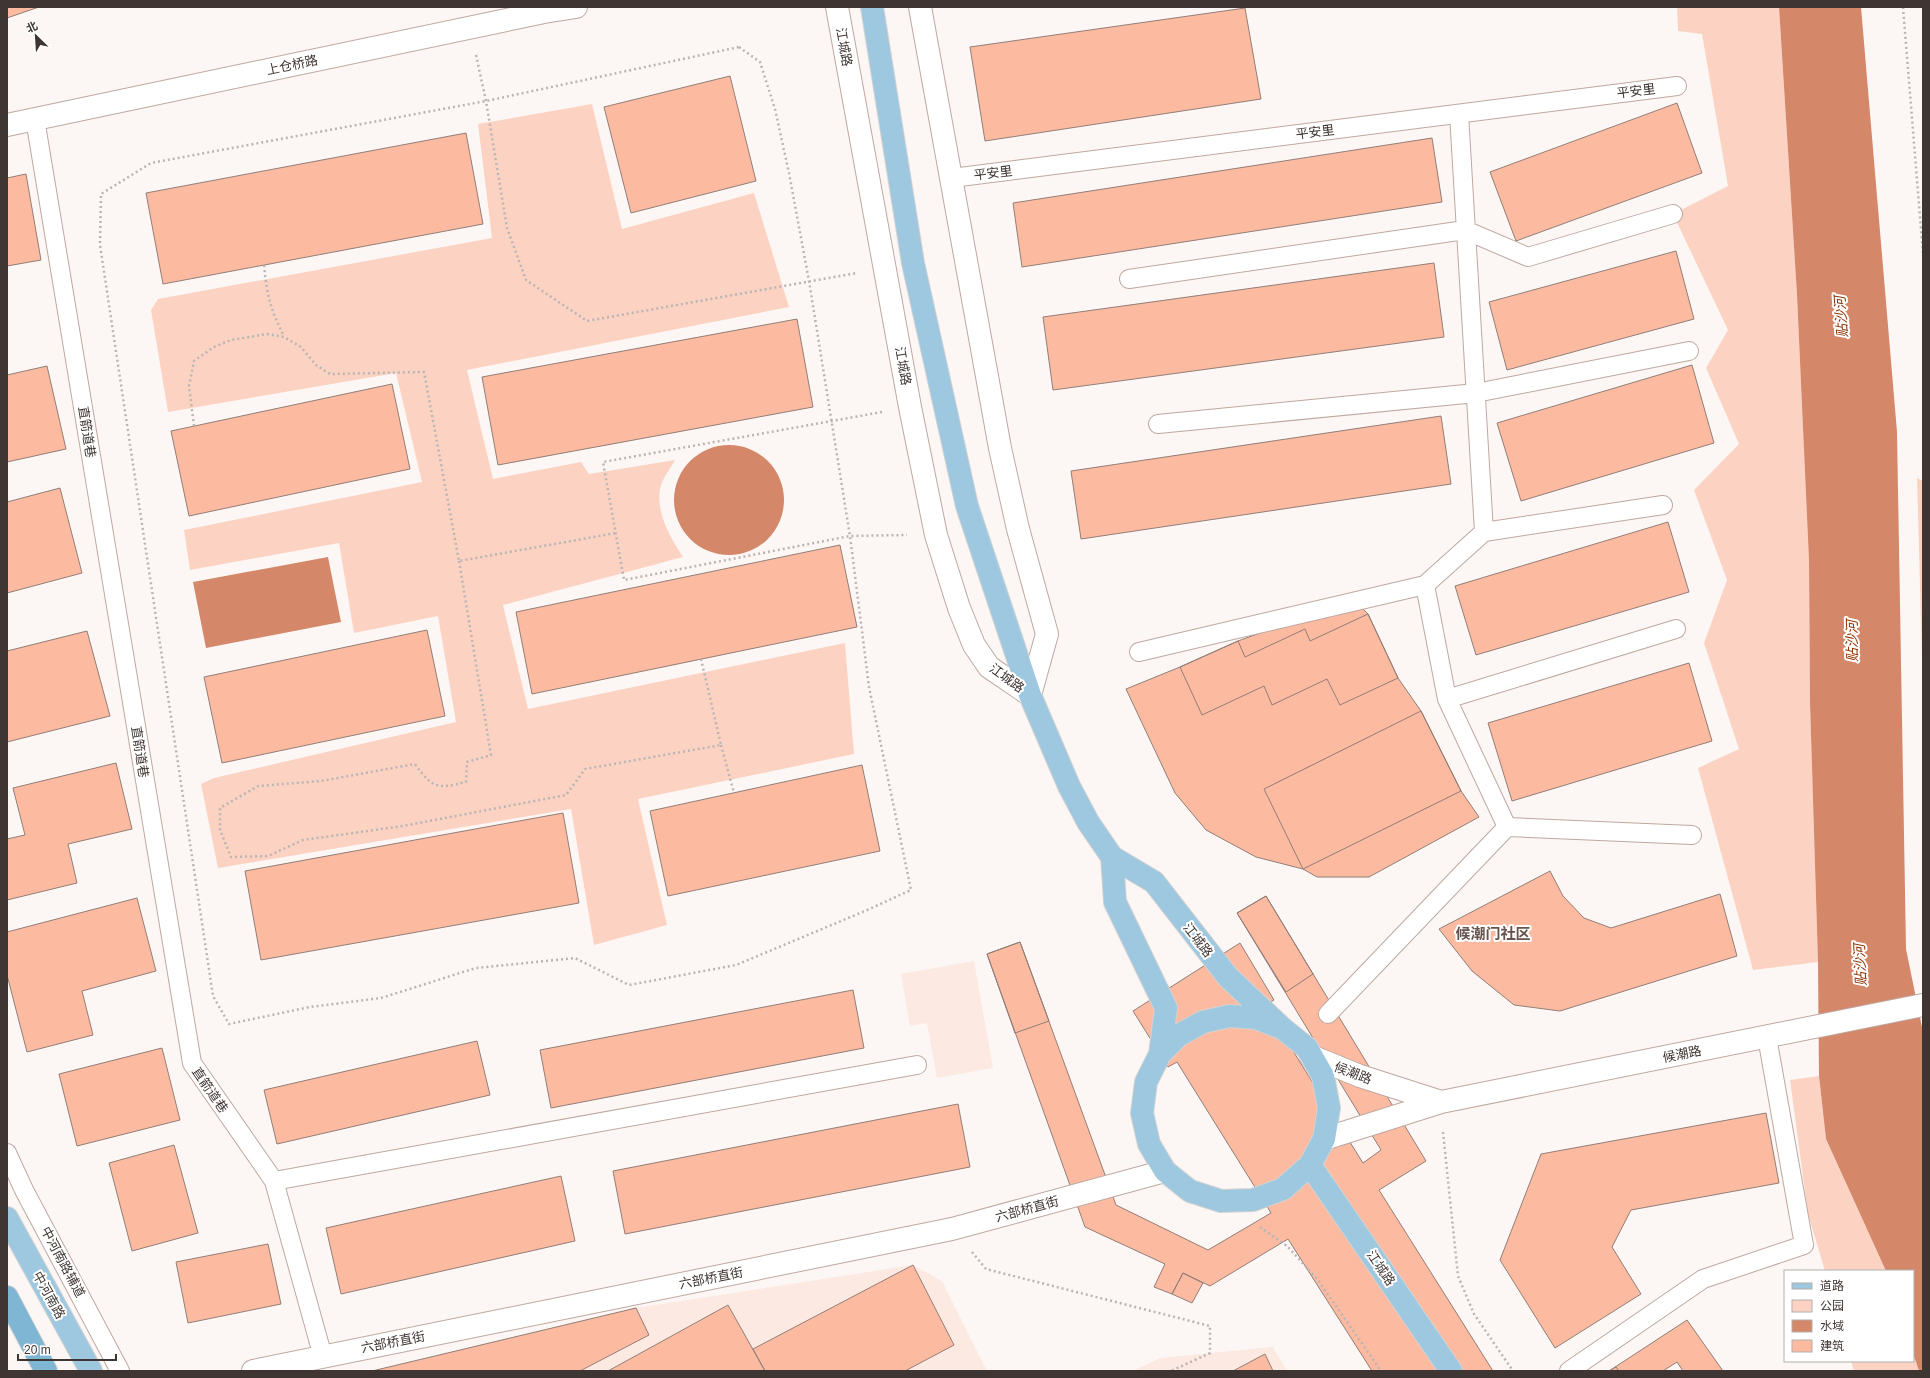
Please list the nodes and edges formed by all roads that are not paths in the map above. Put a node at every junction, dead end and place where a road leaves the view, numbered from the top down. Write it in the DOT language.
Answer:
graph roads {
  1 [pos="576,7"];
  2 [pos="837,7"];
  3 [pos="872,7"];
  4 [pos="920,7"];
  5 [pos="1677,86"];
  6 [pos="1459,114"];
  7 [pos="35,119"];
  8 [pos="7,125"];
  9 [pos="952,178"];
  10 [pos="1674,214"];
  11 [pos="1465,230"];
  12 [pos="1129,280"];
  13 [pos="1689,351"];
  14 [pos="1476,393"];
  15 [pos="1158,424"];
  16 [pos="1663,505"];
  17 [pos="1484,532"];
  18 [pos="1425,585"];
  19 [pos="1676,629"];
  20 [pos="1139,652"];
  21 [pos="1030,695"];
  22 [pos="1448,699"];
  23 [pos="1507,827"];
  24 [pos="1692,835"];
  25 [pos="1112,857"];
  26 [pos="1923,1005"];
  27 [pos="1328,1014"];
  28 [pos="1282,1028"];
  29 [pos="1767,1037"];
  30 [pos="1160,1054"];
  31 [pos="1311,1056"];
  32 [pos="917,1065"];
  33 [pos="1440,1102"];
  34 [pos="1324,1140"];
  35 [pos="7,1153"];
  36 [pos="1310,1165"];
  37 [pos="1165,1171"];
  38 [pos="274,1181"];
  39 [pos="7,1218"];
  40 [pos="7,1297"];
  41 [pos="323,1357"];
  42 [pos="46,1371"];
  43 [pos="91,1371"];
  44 [pos="120,1371"];
  45 [pos="253,1371"];
  46 [pos="1451,1371"];
  47 [pos="1569,1371"];
  1 -- 7 [label="street, 上仓桥路"];
  2 -- 21 [label="street, 江城路"];
  3 -- 21 [label="main road, 江城路"];
  4 -- 9 [label="street, 江城路"];
  5 -- 6 [label="lane, 平安里"];
  6 -- 9 [label="lane, 平安里"];
  6 -- 11 [label="lane"];
  7 -- 8 [label="street, 上仓桥路"];
  7 -- 38 [label="lane, 直箭道巷"];
  9 -- 21 [label="street, 江城路"];
  10 -- 11 [label="lane"];
  11 -- 12 [label="lane"];
  11 -- 14 [label="lane"];
  13 -- 14 [label="lane"];
  14 -- 15 [label="lane"];
  14 -- 17 [label="lane"];
  16 -- 17 [label="lane"];
  17 -- 18 [label="lane"];
  18 -- 20 [label="lane"];
  18 -- 22 [label="lane"];
  19 -- 22 [label="lane"];
  21 -- 25 [label="main road, 江城路"];
  22 -- 23 [label="lane"];
  23 -- 24 [label="lane"];
  23 -- 27 [label="lane"];
  25 -- 28 [label="main road, 江城路"];
  25 -- 30 [label="main road, 江城路"];
  26 -- 29 [label="street, 候潮路"];
  28 -- 30 [label="main road, 江城路"];
  28 -- 31 [label="main road, 江城路"];
  29 -- 33 [label="street, 候潮路"];
  29 -- 47 [label="lane"];
  30 -- 37 [label="main road, 江城路"];
  31 -- 33 [label="street, 候潮路"];
  31 -- 34 [label="main road, 江城路"];
  32 -- 38 [label="lane"];
  33 -- 34 [label="street, 候潮路"];
  34 -- 36 [label="main road, 江城路"];
  35 -- 44 [label="lane, 中河南路辅道"];
  36 -- 37 [label="main road, 江城路"];
  36 -- 46 [label="main road, 江城路"];
  37 -- 41 [label="street, 六部桥直街"];
  38 -- 41 [label="lane, 直箭道巷"];
  39 -- 43 [label="main road, 中河南路"];
  40 -- 42 [label="highway"];
  41 -- 45 [label="street, 六部桥直街"];
}
